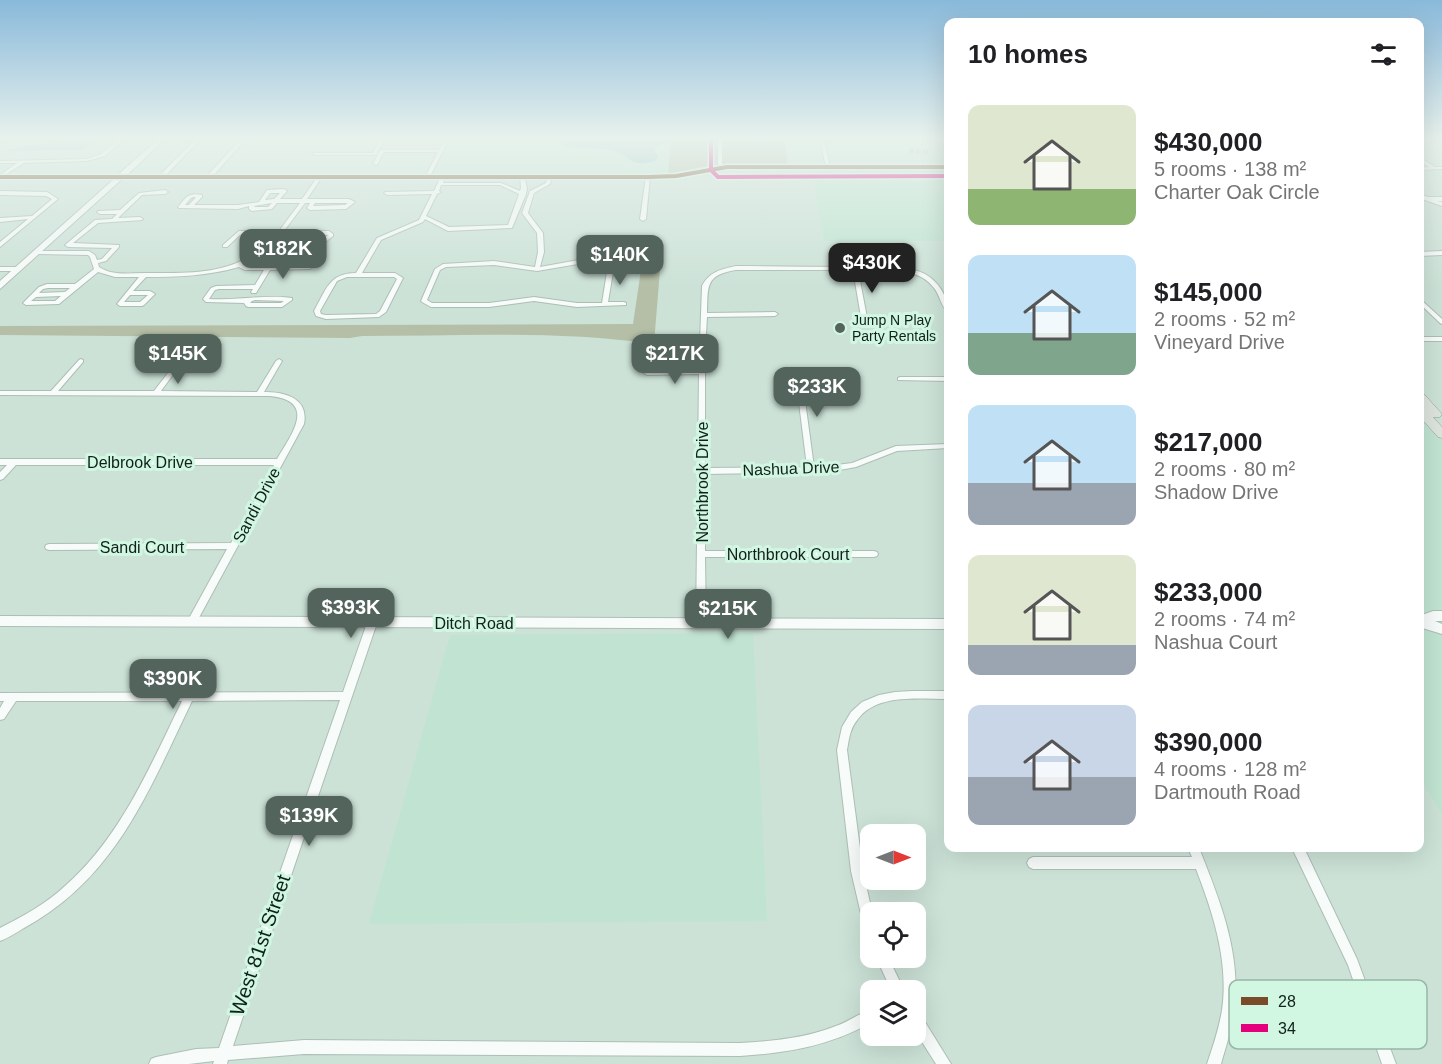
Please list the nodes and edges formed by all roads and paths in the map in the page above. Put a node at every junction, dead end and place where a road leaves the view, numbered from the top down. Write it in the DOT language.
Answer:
graph roads {
  1 [pos="108,189"];
  2 [pos="312,189"];
  3 [pos="434,189"];
  4 [pos="446,189"];
  5 [pos="512,189"];
  6 [pos="525,189"];
  7 [pos="539,189"];
  8 [pos="647,189"];
  9 [pos="165,192"];
  10 [pos="0,193"];
  11 [pos="387,193"];
  12 [pos="432,193"];
  13 [pos="523,194"];
  14 [pos="1424,198"];
  15 [pos="277,201"];
  16 [pos="303,201"];
  17 [pos="313,201"];
  18 [pos="1442,201"];
  19 [pos="261,202"];
  20 [pos="254,204"];
  21 [pos="190,207"];
  22 [pos="100,212"];
  23 [pos="122,212"];
  24 [pos="423,216"];
  25 [pos="35,217"];
  26 [pos="114,219"];
  27 [pos="140,219"];
  28 [pos="643,219"];
  29 [pos="0,220"];
  30 [pos="417,223"];
  31 [pos="278,233"];
  32 [pos="290,233"];
  33 [pos="0,245"];
  34 [pos="225,246"];
  35 [pos="38,252"];
  36 [pos="1442,253"];
  37 [pos="1424,254"];
  38 [pos="318,255"];
  39 [pos="94,262"];
  40 [pos="238,264"];
  41 [pos="268,268"];
  42 [pos="855,268"];
  43 [pos="537,269"];
  44 [pos="0,270"];
  45 [pos="17,270"];
  46 [pos="97,270"];
  47 [pos="145,274"];
  48 [pos="358,275"];
  49 [pos="0,286"];
  50 [pos="76,286"];
  51 [pos="257,287"];
  52 [pos="128,293"];
  53 [pos="67,294"];
  54 [pos="34,295"];
  55 [pos="252,299"];
  56 [pos="944,301"];
  57 [pos="605,304"];
  58 [pos="624,304"];
  59 [pos="1424,305"];
  60 [pos="775,314"];
  61 [pos="705,315"];
  62 [pos="1442,322"];
  63 [pos="865,323"];
  64 [pos="1424,339"];
  65 [pos="1442,339"];
  66 [pos="81,361"];
  67 [pos="180,361"];
  68 [pos="279,362"];
  69 [pos="798,371"];
  70 [pos="702,372"];
  71 [pos="647,373"];
  72 [pos="900,379"];
  73 [pos="944,379"];
  74 [pos="0,393"];
  75 [pos="53,393"];
  76 [pos="156,394"];
  77 [pos="259,394"];
  78 [pos="1424,401"];
  79 [pos="1424,414"];
  80 [pos="1442,420"];
  81 [pos="1442,434"];
  82 [pos="944,446"];
  83 [pos="0,462"];
  84 [pos="14,462"];
  85 [pos="280,462"];
  86 [pos="811,470"];
  87 [pos="702,471"];
  88 [pos="0,477"];
  89 [pos="234,546"];
  90 [pos="49,547"];
  91 [pos="702,554"];
  92 [pos="873,554"];
  93 [pos="1442,616"];
  94 [pos="1424,620"];
  95 [pos="0,621"];
  96 [pos="192,622"];
  97 [pos="372,623"];
  98 [pos="701,624"];
  99 [pos="944,624"];
  100 [pos="1424,624"];
  101 [pos="1442,629"];
  102 [pos="944,695"];
  103 [pos="189,696"];
  104 [pos="347,696"];
  105 [pos="0,697"];
  106 [pos="13,697"];
  107 [pos="0,716"];
  108 [pos="1196,852"];
  109 [pos="1300,852"];
  110 [pos="1200,863"];
  111 [pos="1033,864"];
  112 [pos="863,902"];
  113 [pos="0,935"];
  114 [pos="1359,980"];
  115 [pos="860,1023"];
  116 [pos="926,1036"];
  117 [pos="1384,1049"];
  118 [pos="221,1059"];
  119 [pos="156,1064"];
  120 [pos="944,1064"];
  121 [pos="1214,1064"];
  122 [pos="1389,1064"];
  1 -- 35 [label="street"];
  2 -- 16 [label="street"];
  3 -- 12 [label="street"];
  4 -- 12 [label="street"];
  5 -- 13 [label="street"];
  6 -- 13 [label="street"];
  7 -- 43 [label="street"];
  8 -- 28 [label="street"];
  9 -- 23 [label="street"];
  10 -- 25 [label="street"];
  11 -- 12 [label="street"];
  12 -- 24 [label="street"];
  12 -- 30 [label="street"];
  13 -- 24 [label="street"];
  14 -- 18 [label="street"];
  15 -- 16 [label="street"];
  15 -- 19 [label="street"];
  15 -- 19 [label="street"];
  15 -- 20 [label="street"];
  16 -- 17 [label="street"];
  16 -- 31 [label="street"];
  17 -- 17 [label="street"];
  19 -- 20 [label="street"];
  20 -- 21 [label="street"];
  22 -- 23 [label="street"];
  23 -- 26 [label="street"];
  24 -- 30 [label="street"];
  25 -- 29 [label="street"];
  25 -- 33 [label="street"];
  26 -- 27 [label="street"];
  26 -- 39 [label="street"];
  30 -- 48 [label="street"];
  31 -- 32 [label="street"];
  31 -- 34 [label="street"];
  31 -- 40 [label="street"];
  32 -- 32 [label="street"];
  35 -- 39 [label="street"];
  35 -- 45 [label="street"];
  36 -- 37 [label="street"];
  38 -- 41 [label="street"];
  39 -- 46 [label="street"];
  40 -- 41 [label="street"];
  40 -- 47 [label="street"];
  41 -- 51 [label="street"];
  42 -- 56 [label="street"];
  42 -- 61 [label="street, Northbrook Drive"];
  42 -- 63 [label="street"];
  43 -- 57 [label="street"];
  43 -- 57 [label="street"];
  44 -- 45 [label="street"];
  45 -- 49 [label="street"];
  46 -- 47 [label="street"];
  46 -- 50 [label="street"];
  47 -- 52 [label="street"];
  48 -- 48 [label="street"];
  50 -- 53 [label="street"];
  50 -- 54 [label="street"];
  51 -- 55 [label="street"];
  51 -- 55 [label="street"];
  53 -- 54 [label="street"];
  53 -- 54 [label="street"];
  55 -- 55 [label="street"];
  57 -- 58 [label="street"];
  59 -- 62 [label="street"];
  60 -- 61 [label="street"];
  61 -- 70 [label="street, Northbrook Drive"];
  64 -- 65 [label="street"];
  66 -- 75 [label="street"];
  67 -- 76 [label="street"];
  68 -- 77 [label="street"];
  69 -- 86 [label="street"];
  70 -- 71 [label="street"];
  70 -- 87 [label="street, Northbrook Drive"];
  72 -- 73 [label="street"];
  74 -- 75 [label="street"];
  75 -- 76 [label="street"];
  76 -- 77 [label="street"];
  77 -- 85 [label="street, Sandi Drive"];
  78 -- 80 [label="main road"];
  79 -- 81 [label="main road"];
  82 -- 86 [label="street, Nashua Drive"];
  83 -- 84 [label="street, Delbrook Drive"];
  84 -- 85 [label="street, Delbrook Drive"];
  84 -- 88 [label="street"];
  85 -- 89 [label="street, Sandi Drive"];
  86 -- 87 [label="street, Nashua Drive"];
  87 -- 91 [label="street, Northbrook Drive"];
  89 -- 90 [label="street, Sandi Court"];
  89 -- 96 [label="street, Sandi Drive"];
  91 -- 92 [label="street, Northbrook Court"];
  91 -- 98 [label="street, Northbrook Drive"];
  93 -- 94 [label="street"];
  95 -- 96 [label="street, Ditch Road"];
  96 -- 97 [label="street, Ditch Road"];
  97 -- 98 [label="street, Ditch Road"];
  97 -- 104 [label="street, West 81st Street"];
  98 -- 99 [label="street, Ditch Road"];
  100 -- 101 [label="street"];
  102 -- 112 [label="street"];
  103 -- 104 [label="street"];
  103 -- 106 [label="street"];
  103 -- 113 [label="street"];
  104 -- 118 [label="street, West 81st Street"];
  105 -- 106 [label="street"];
  106 -- 107 [label="street"];
  108 -- 110 [label="street"];
  109 -- 114 [label="street"];
  110 -- 111 [label="street"];
  110 -- 121 [label="street"];
  115 -- 118 [label="street"];
  116 -- 120 [label="street"];
  117 -- 122 [label="street"];
  118 -- 119 [label="street"];
}
